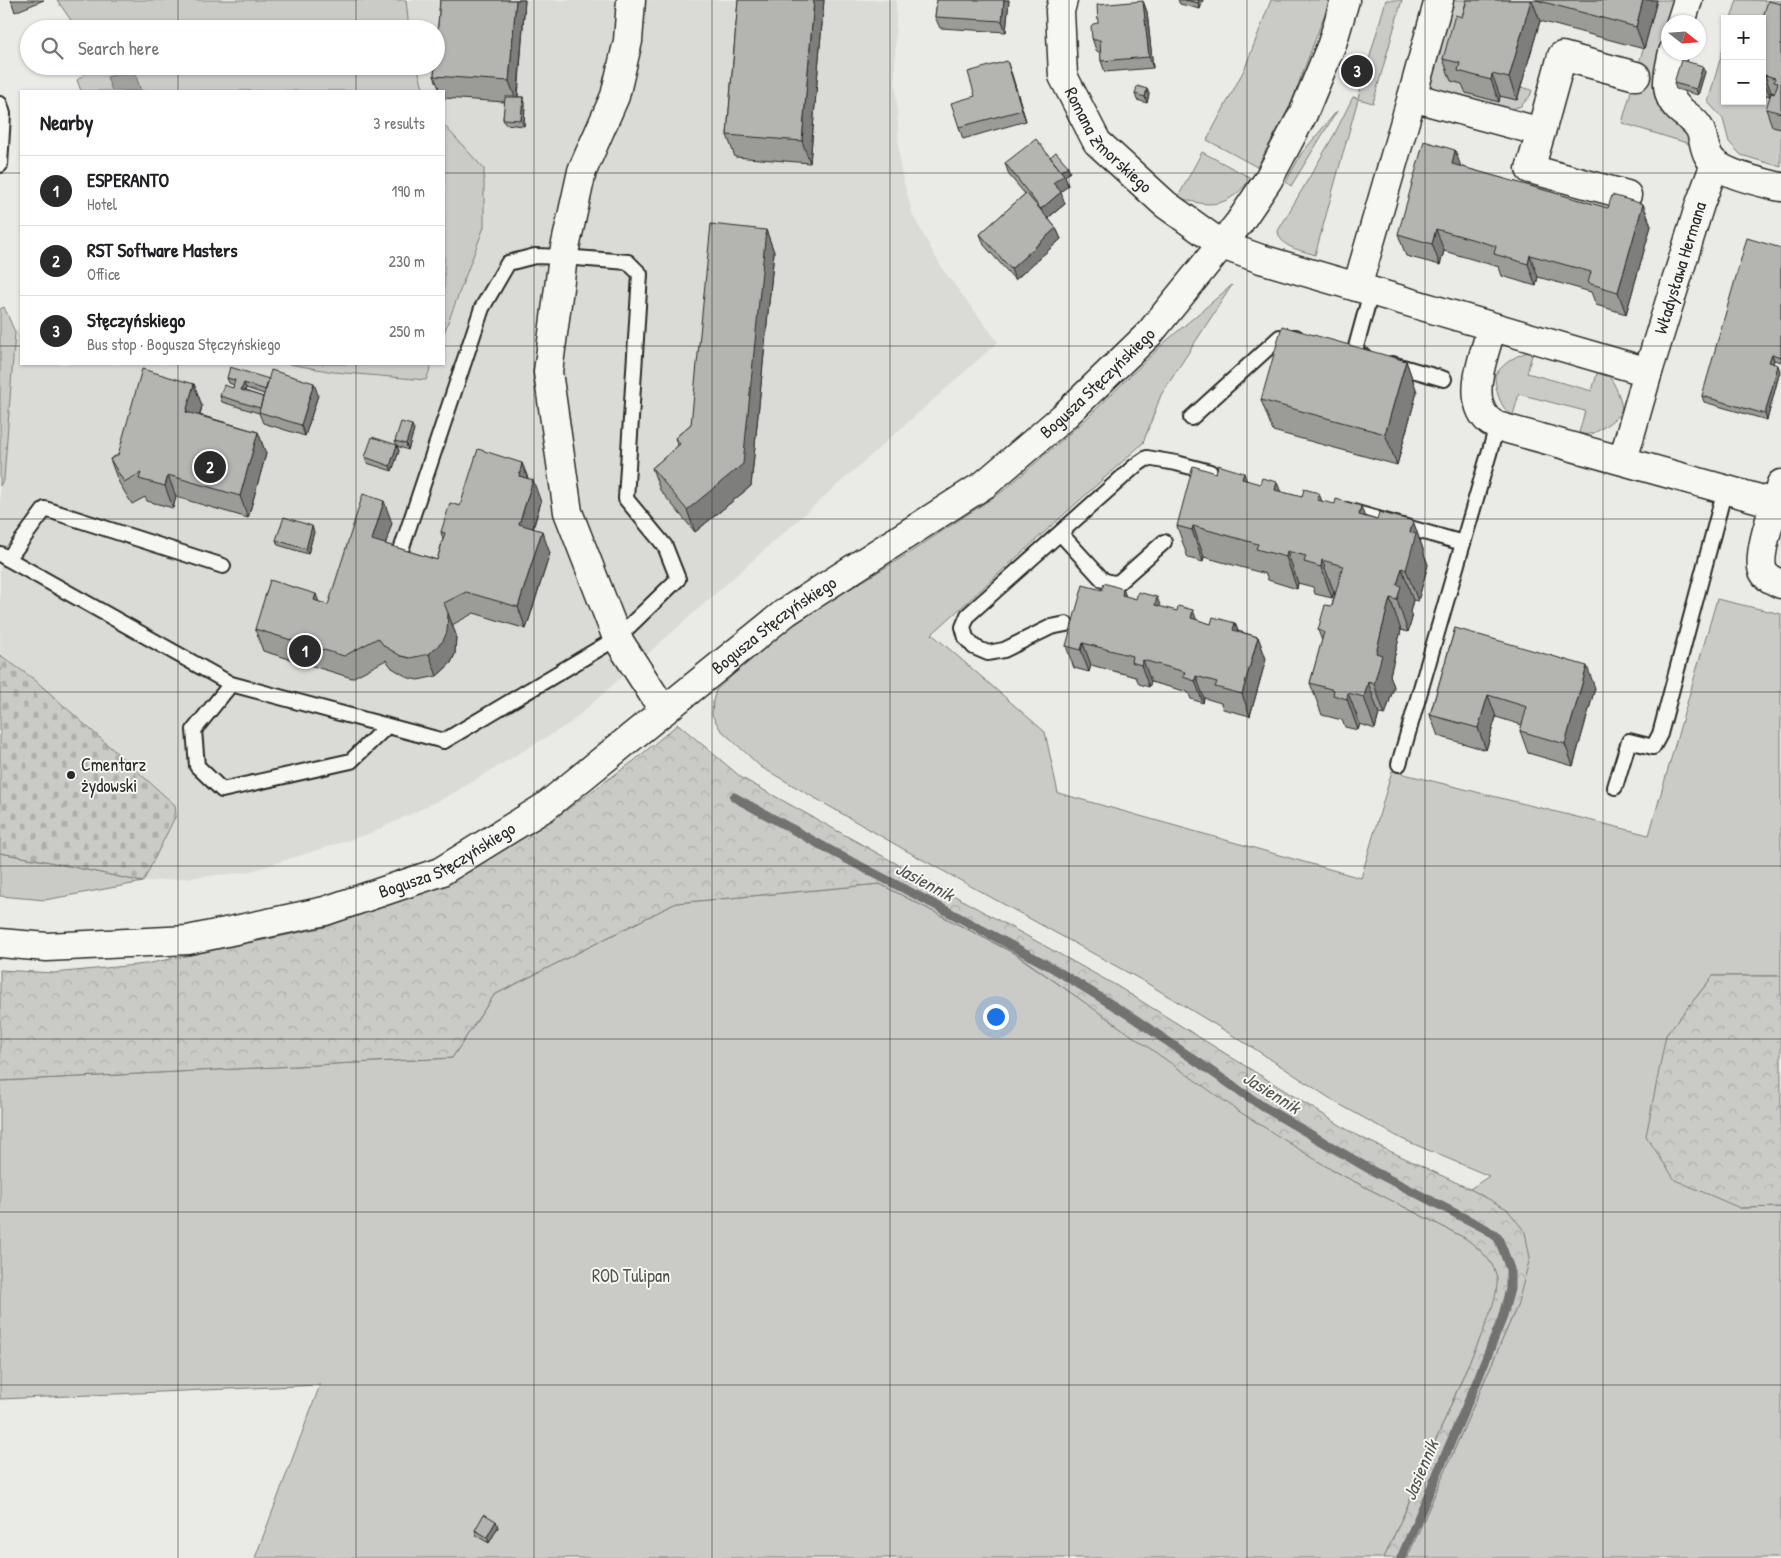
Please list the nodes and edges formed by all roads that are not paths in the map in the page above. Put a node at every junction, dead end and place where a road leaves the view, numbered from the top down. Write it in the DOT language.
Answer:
graph roads {
  1 [pos="631,0"];
  2 [pos="1063,0"];
  3 [pos="1345,0"];
  4 [pos="1439,0"];
  5 [pos="1688,0"];
  6 [pos="1683,15"];
  7 [pos="1671,60"];
  8 [pos="1636,76"];
  9 [pos="1412,97"];
  10 [pos="0,104"];
  11 [pos="1541,132"];
  12 [pos="1715,164"];
  13 [pos="0,165"];
  14 [pos="1781,187"];
  15 [pos="1627,195"];
  16 [pos="1222,244"];
  17 [pos="563,256"];
  18 [pos="1364,290"];
  19 [pos="1492,327"];
  20 [pos="1310,341"];
  21 [pos="1648,372"];
  22 [pos="1444,379"];
  23 [pos="1192,418"];
  24 [pos="1497,426"];
  25 [pos="1623,460"];
  26 [pos="1224,476"];
  27 [pos="1725,489"];
  28 [pos="1779,498"];
  29 [pos="1329,506"];
  30 [pos="1060,533"];
  31 [pos="1164,542"];
  32 [pos="1463,543"];
  33 [pos="400,553"];
  34 [pos="4,557"];
  35 [pos="223,566"];
  36 [pos="1781,584"];
  37 [pos="1066,624"];
  38 [pos="617,638"];
  39 [pos="231,684"];
  40 [pos="664,710"];
  41 [pos="386,726"];
  42 [pos="1399,764"];
  43 [pos="1615,787"];
  44 [pos="0,944"];
  1 -- 17 [label="street"];
  2 -- 16 [label="street, Romana Zmorskiego"];
  3 -- 16 [label="street, Bogusza Stęczyńskiego"];
  4 -- 9 [label="street"];
  5 -- 6 [label="street"];
  7 -- 12 [label="street"];
  8 -- 11 [label="street"];
  9 -- 11 [label="street"];
  9 -- 18 [label="street"];
  10 -- 13 [label="lane"];
  11 -- 15 [label="street"];
  12 -- 14 [label="street"];
  12 -- 21 [label="street, Władysława Hermana"];
  16 -- 18 [label="street, Romana Zmorskiego"];
  16 -- 40 [label="street, Bogusza Stęczyńskiego"];
  17 -- 33 [label="lane"];
  17 -- 38 [label="street"];
  17 -- 38 [label="lane"];
  18 -- 19 [label="street, Romana Zmorskiego"];
  18 -- 22 [label="lane"];
  19 -- 21 [label="street, Romana Zmorskiego"];
  19 -- 24 [label="street"];
  20 -- 23 [label="lane"];
  21 -- 25 [label="street, Władysława Hermana"];
  24 -- 25 [label="street"];
  24 -- 32 [label="lane"];
  25 -- 27 [label="street"];
  26 -- 30 [label="lane"];
  27 -- 28 [label="street"];
  27 -- 43 [label="lane"];
  28 -- 36 [label="street"];
  29 -- 32 [label="lane"];
  30 -- 31 [label="lane"];
  30 -- 37 [label="lane"];
  32 -- 42 [label="lane"];
  34 -- 35 [label="lane"];
  34 -- 39 [label="lane"];
  38 -- 40 [label="street"];
  38 -- 41 [label="lane"];
  39 -- 41 [label="lane"];
  39 -- 41 [label="lane"];
  40 -- 44 [label="street, Bogusza Stęczyńskiego"];
}
